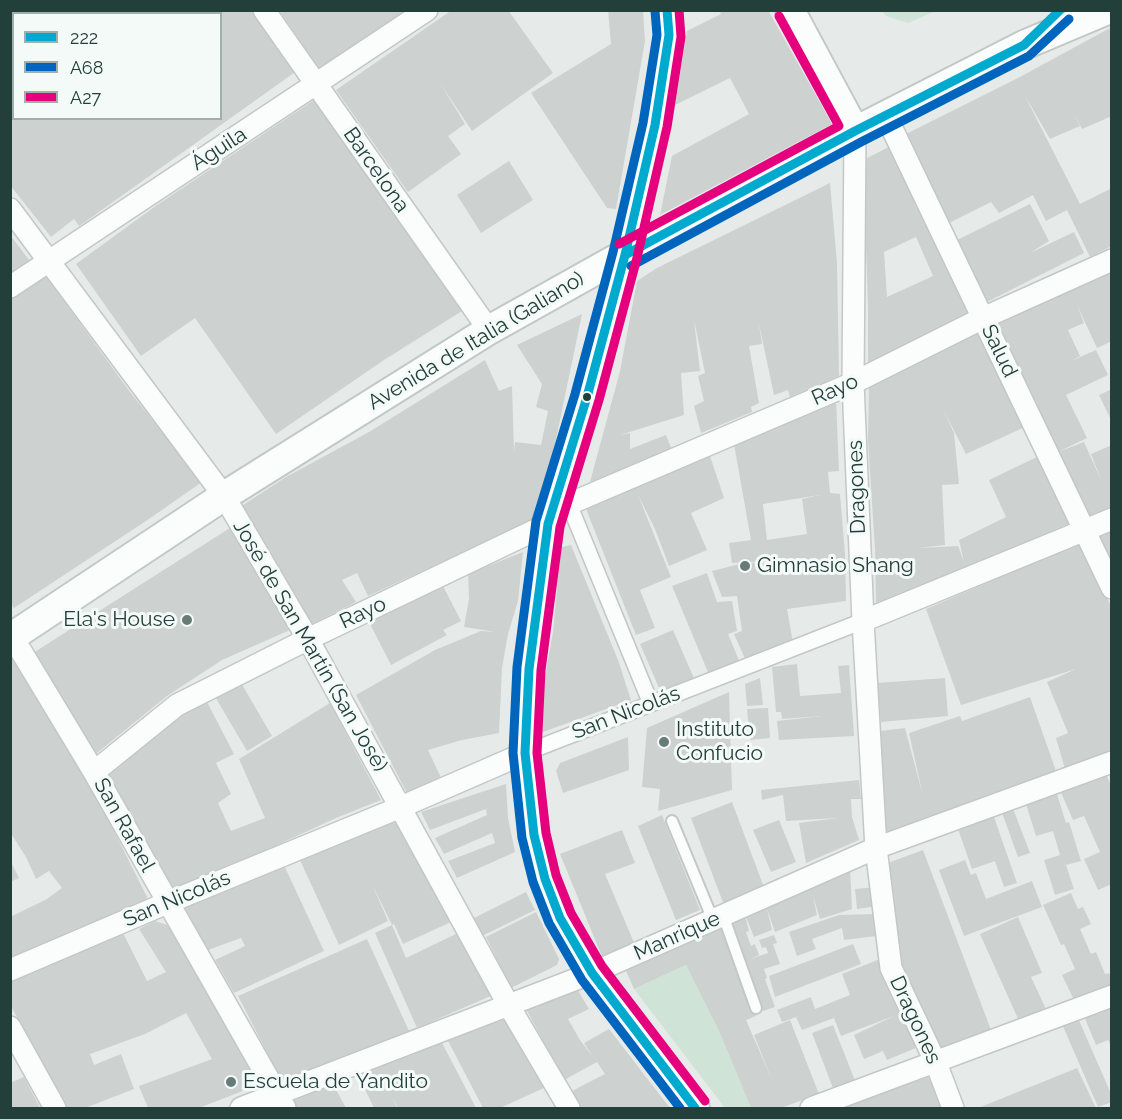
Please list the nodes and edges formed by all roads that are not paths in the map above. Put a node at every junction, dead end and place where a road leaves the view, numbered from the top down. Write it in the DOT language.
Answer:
graph roads {
  1 [pos="264,10"];
  2 [pos="427,10"];
  3 [pos="667,10"];
  4 [pos="790,10"];
  5 [pos="1061,10"];
  6 [pos="1107,10"];
  7 [pos="1024,45"];
  8 [pos="316,85"];
  9 [pos="886,116"];
  10 [pos="855,131"];
  11 [pos="10,209"];
  12 [pos="626,255"];
  13 [pos="49,260"];
  14 [pos="1112,260"];
  15 [pos="10,287"];
  16 [pos="983,318"];
  17 [pos="489,330"];
  18 [pos="853,383"];
  19 [pos="224,495"];
  20 [pos="556,512"];
  21 [pos="1112,519"];
  22 [pos="1085,530"];
  23 [pos="1112,588"];
  24 [pos="863,621"];
  25 [pos="11,636"];
  26 [pos="308,639"];
  27 [pos="651,704"];
  28 [pos="525,753"];
  29 [pos="1112,762"];
  30 [pos="94,772"];
  31 [pos="401,807"];
  32 [pos="672,821"];
  33 [pos="876,848"];
  34 [pos="167,903"];
  35 [pos="718,918"];
  36 [pos="10,970"];
  37 [pos="592,973"];
  38 [pos="1112,996"];
  39 [pos="509,1006"];
  40 [pos="756,1008"];
  41 [pos="10,1027"];
  42 [pos="936,1063"];
  43 [pos="281,1102"];
  44 [pos="55,1108"];
  45 [pos="241,1108"];
  46 [pos="568,1108"];
  47 [pos="695,1108"];
  48 [pos="811,1108"];
  49 [pos="953,1108"];
  1 -- 8 [label="street, Barcelona"];
  2 -- 8 [label="street, Águila"];
  3 -- 12 [label="main road"];
  4 -- 10 [label="main road, Dragones"];
  5 -- 7 [label="main road, Avenida de Italia (Galiano)"];
  6 -- 7 [label="main road, Avenida de Italia (Galiano)"];
  7 -- 9 [label="main road, Avenida de Italia (Galiano)"];
  8 -- 13 [label="street, Águila"];
  8 -- 17 [label="street, Barcelona"];
  9 -- 10 [label="main road, Avenida de Italia (Galiano)"];
  9 -- 16 [label="street, Salud"];
  10 -- 12 [label="main road, Avenida de Italia (Galiano)"];
  10 -- 18 [label="street, Dragones"];
  11 -- 13 [label="street, José de San Martín (San José)"];
  12 -- 17 [label="main road, Avenida de Italia (Galiano)"];
  12 -- 20 [label="main road"];
  13 -- 15 [label="street, Águila"];
  13 -- 19 [label="street, José de San Martín (San José)"];
  14 -- 16 [label="street, Rayo"];
  16 -- 18 [label="street, Rayo"];
  16 -- 22 [label="street, Salud"];
  17 -- 19 [label="main road, Avenida de Italia (Galiano)"];
  18 -- 20 [label="street, Rayo"];
  18 -- 24 [label="street, Dragones"];
  19 -- 25 [label="main road, Avenida de Italia (Galiano)"];
  19 -- 26 [label="street, José de San Martín (San José)"];
  20 -- 26 [label="street, Rayo"];
  20 -- 27 [label="street"];
  20 -- 28 [label="main road"];
  21 -- 22 [label="street, San Nicolás"];
  22 -- 23 [label="street, Salud"];
  22 -- 24 [label="street, San Nicolás"];
  24 -- 27 [label="street, San Nicolás"];
  24 -- 33 [label="street, Dragones"];
  25 -- 30 [label="street, San Rafael"];
  26 -- 30 [label="street, Rayo"];
  26 -- 31 [label="street, José de San Martín (San José)"];
  27 -- 28 [label="street, San Nicolás"];
  28 -- 31 [label="street, San Nicolás"];
  28 -- 37 [label="main road"];
  29 -- 33 [label="street, Manrique"];
  30 -- 34 [label="street, San Rafael"];
  31 -- 34 [label="street, San Nicolás"];
  31 -- 39 [label="street, José de San Martín (San José)"];
  32 -- 35 [label="lane"];
  33 -- 35 [label="street, Manrique"];
  33 -- 42 [label="street, Dragones"];
  34 -- 36 [label="street, San Nicolás"];
  34 -- 43 [label="street, San Rafael"];
  35 -- 37 [label="street, Manrique"];
  35 -- 40 [label="lane"];
  37 -- 39 [label="street, Manrique"];
  37 -- 47 [label="main road"];
  38 -- 42 [label="street"];
  39 -- 43 [label="street, Manrique"];
  39 -- 46 [label="street, José de San Martín (San José)"];
  41 -- 44 [label="street"];
  42 -- 48 [label="street"];
  42 -- 49 [label="street, Dragones"];
  43 -- 45 [label="street, Manrique"];
}
